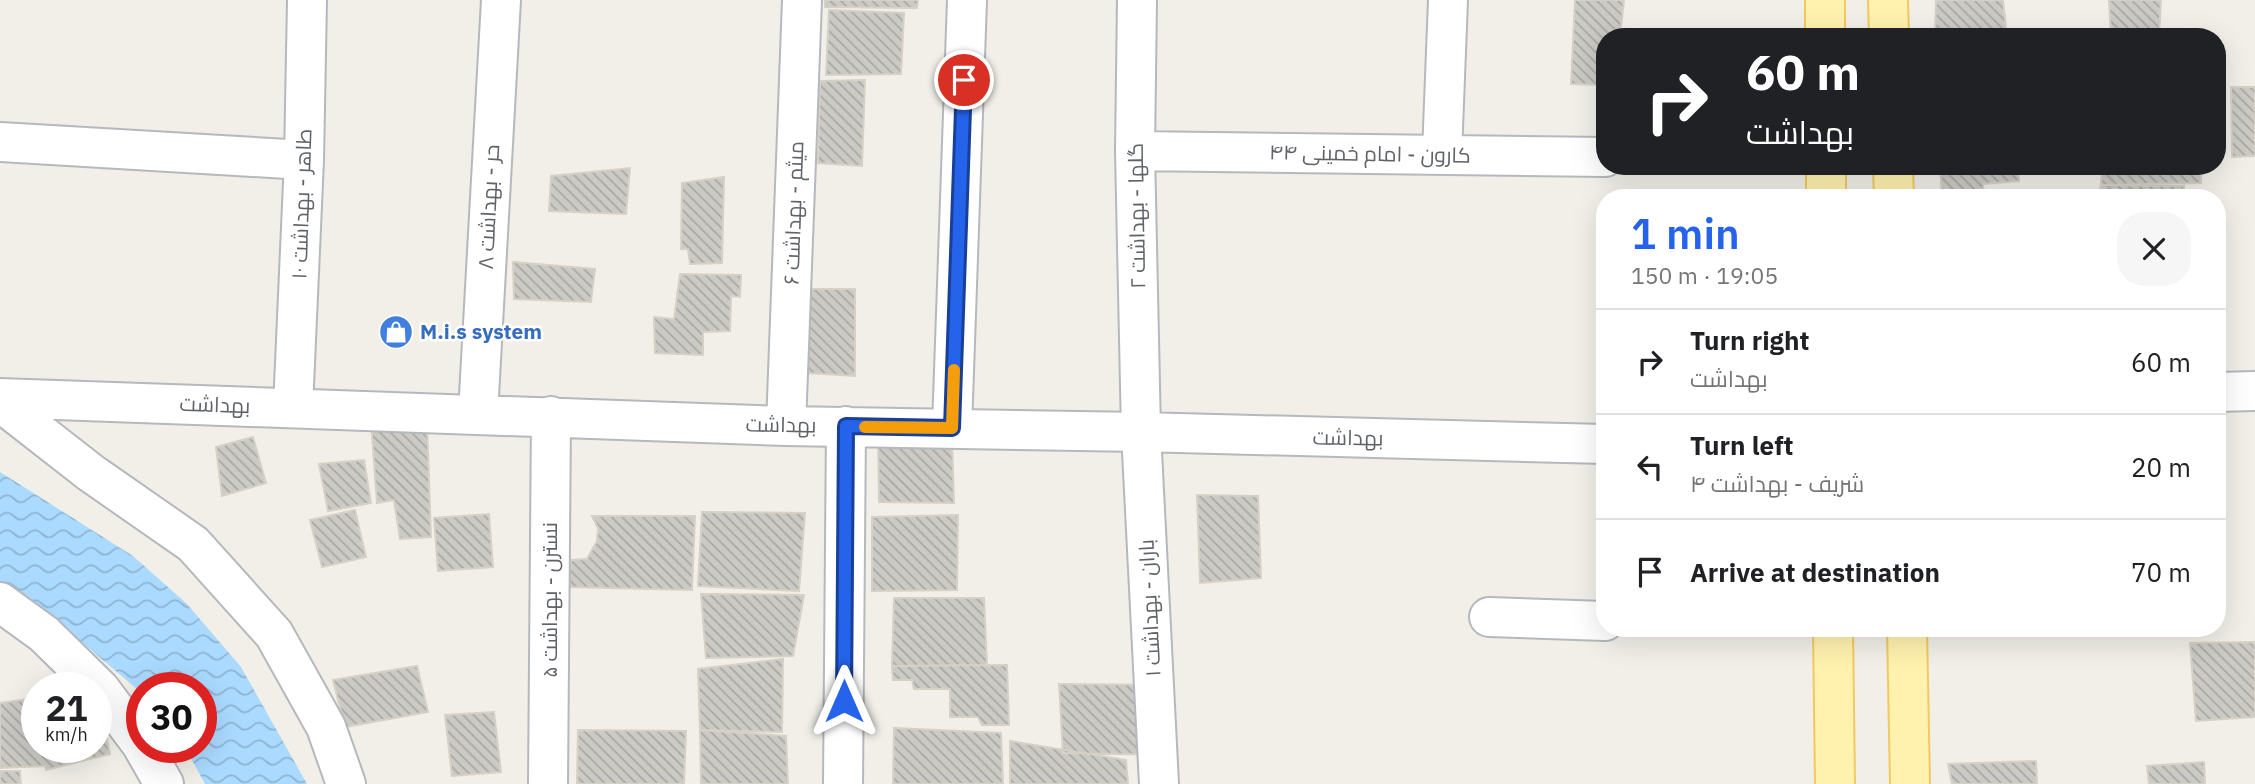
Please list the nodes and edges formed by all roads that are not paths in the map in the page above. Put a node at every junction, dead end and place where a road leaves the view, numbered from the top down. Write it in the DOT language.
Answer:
graph roads {
  1 [pos="307,0"];
  2 [pos="501,0"];
  3 [pos="802,0"];
  4 [pos="967,0"];
  5 [pos="1138,0"];
  6 [pos="1448,0"];
  7 [pos="1825,0"];
  8 [pos="1888,0"];
  9 [pos="1825,28"];
  10 [pos="1889,28"];
  11 [pos="0,142"];
  12 [pos="1135,151"];
  13 [pos="1442,154"];
  14 [pos="1596,157"];
  15 [pos="304,160"];
  16 [pos="2255,391"];
  17 [pos="2226,392"];
  18 [pos="0,400"];
  19 [pos="293,408"];
  20 [pos="478,414"];
  21 [pos="551,416"];
  22 [pos="786,426"];
  23 [pos="846,426"];
  24 [pos="952,428"];
  25 [pos="1142,432"];
  26 [pos="1596,444"];
  27 [pos="0,602"];
  28 [pos="1489,617"];
  29 [pos="1596,621"];
  30 [pos="1833,637"];
  31 [pos="1907,637"];
  32 [pos="126,724"];
  33 [pos="152,763"];
  34 [pos="164,784"];
  35 [pos="346,784"];
  36 [pos="548,784"];
  37 [pos="843,784"];
  38 [pos="1159,784"];
  39 [pos="1835,784"];
  40 [pos="1910,784"];
  1 -- 15 [label="street, طاهر - بهداشت ۱۰"];
  2 -- 20 [label="street, حر - بهداشت ۸"];
  3 -- 22 [label="street, میثم - بهداشت ۶"];
  4 -- 24 [label="street"];
  5 -- 12 [label="street, گلها - بهداشت ۲"];
  6 -- 13 [label="street"];
  7 -- 9 [label="main road"];
  8 -- 10 [label="main road"];
  11 -- 15 [label="street"];
  12 -- 13 [label="street, کارون - امام خمینی ۴۴"];
  12 -- 25 [label="street, گلها - بهداشت ۲"];
  13 -- 14 [label="street, کارون - امام خمینی ۴۴"];
  15 -- 19 [label="street, طاهر - بهداشت ۱۰"];
  16 -- 17 [label="street"];
  18 -- 19 [label="street, بهداشت"];
  18 -- 35 [label="street"];
  19 -- 20 [label="street, بهداشت"];
  20 -- 21 [label="street, بهداشت"];
  21 -- 22 [label="street, بهداشت"];
  21 -- 36 [label="street, نسترن - بهداشت ۵"];
  22 -- 23 [label="street, بهداشت"];
  23 -- 24 [label="street, بهداشت"];
  23 -- 37 [label="street"];
  24 -- 25 [label="street, بهداشت"];
  25 -- 26 [label="street, بهداشت"];
  25 -- 38 [label="street, باران - بهداشت ۱"];
  27 -- 32 [label="street"];
  28 -- 29 [label="street"];
  30 -- 39 [label="main road"];
  31 -- 40 [label="main road"];
  33 -- 34 [label="street"];
}
